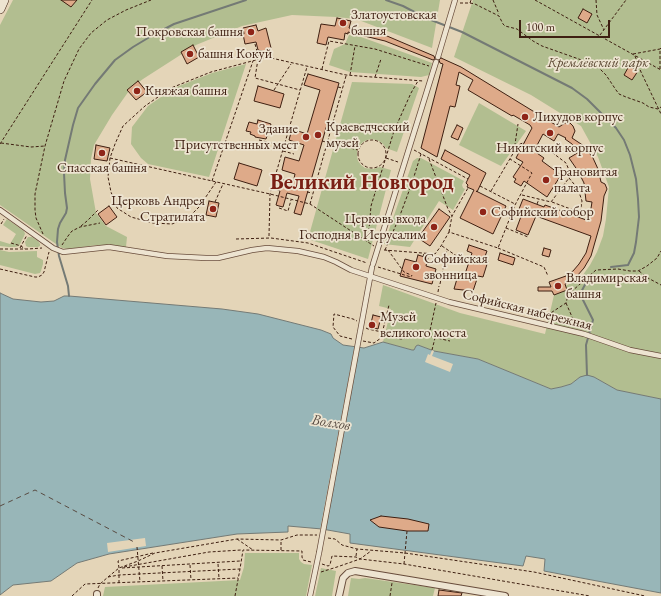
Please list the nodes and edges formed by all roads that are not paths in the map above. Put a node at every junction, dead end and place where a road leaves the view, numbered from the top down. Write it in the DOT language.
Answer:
graph roads {
  1 [pos="4,0"];
  2 [pos="454,1"];
  3 [pos="0,10"];
  4 [pos="0,210"];
  5 [pos="370,276"];
  6 [pos="661,356"];
  7 [pos="310,596"];
  8 [pos="339,596"];
  9 [pos="505,596"];
  1 -- 3 [label="main road"];
  2 -- 5 [label="street"];
  4 -- 5 [label="street, Софийская набережная"];
  5 -- 6 [label="street, Софийская набережная"];
  5 -- 7 [label="street, bridge"];
  8 -- 9 [label="street"];
}
